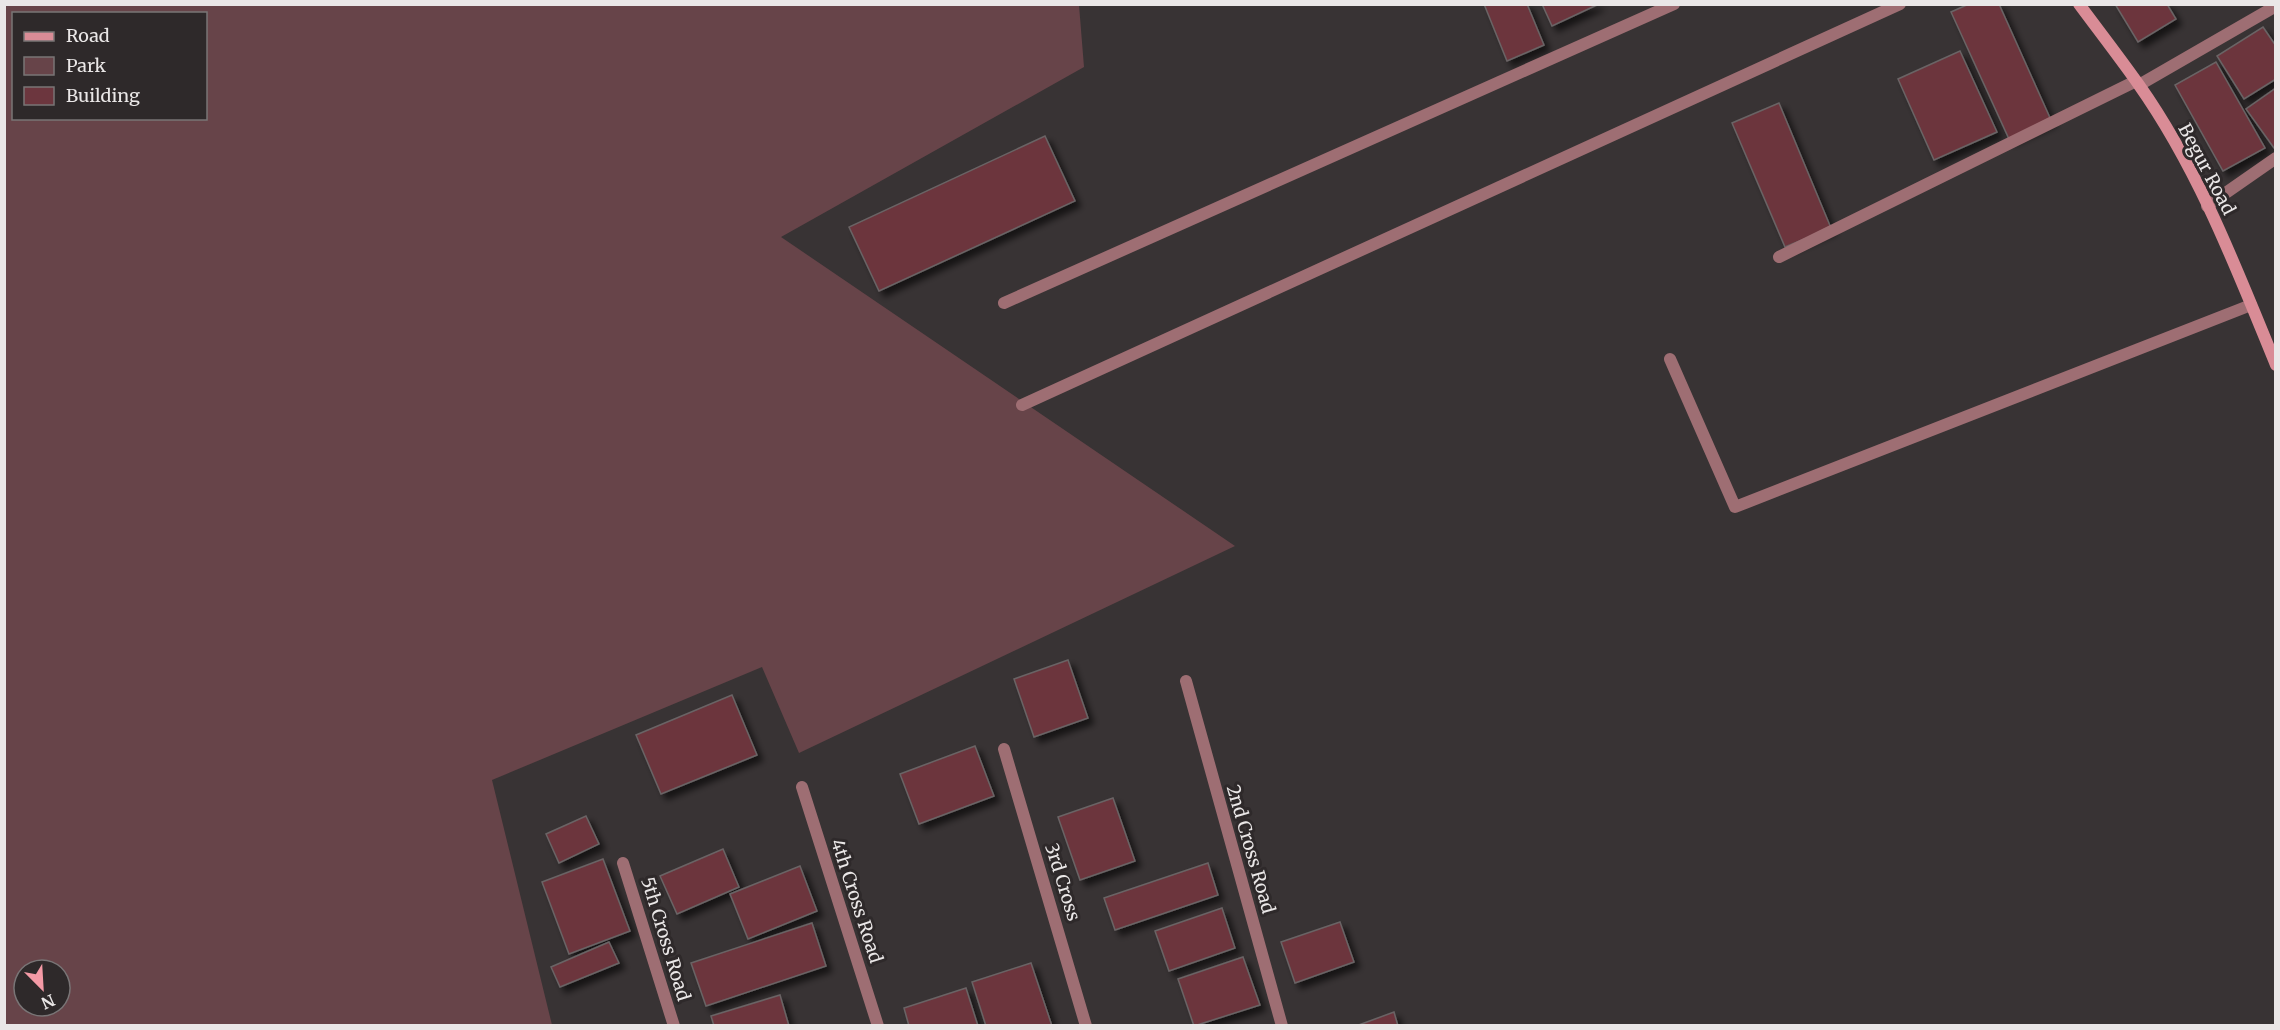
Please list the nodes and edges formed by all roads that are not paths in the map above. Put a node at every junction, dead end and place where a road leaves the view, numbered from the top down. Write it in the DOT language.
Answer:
graph roads {
  1 [pos="1674,4"];
  2 [pos="1900,4"];
  3 [pos="2079,4"];
  4 [pos="2276,6"];
  5 [pos="2138,83"];
  6 [pos="2276,158"];
  7 [pos="2207,206"];
  8 [pos="1779,257"];
  9 [pos="1004,303"];
  10 [pos="2251,305"];
  11 [pos="1670,359"];
  12 [pos="2276,365"];
  13 [pos="1022,405"];
  14 [pos="1186,681"];
  15 [pos="1004,749"];
  16 [pos="802,787"];
  17 [pos="623,863"];
  18 [pos="674,1026"];
  19 [pos="878,1026"];
  20 [pos="1086,1026"];
  21 [pos="1282,1026"];
  1 -- 9 [label="street"];
  2 -- 13 [label="street"];
  3 -- 5 [label="main road, Begur Road"];
  4 -- 5 [label="street"];
  5 -- 7 [label="main road, Begur Road"];
  5 -- 8 [label="street"];
  6 -- 7 [label="street"];
  7 -- 10 [label="main road, Begur Road"];
  10 -- 11 [label="street"];
  10 -- 12 [label="main road, Begur Road"];
  14 -- 21 [label="street, 2nd Cross Road"];
  15 -- 20 [label="street, 3rd Cross"];
  16 -- 19 [label="street, 4th Cross Road"];
  17 -- 18 [label="street, 5th Cross Road"];
}
